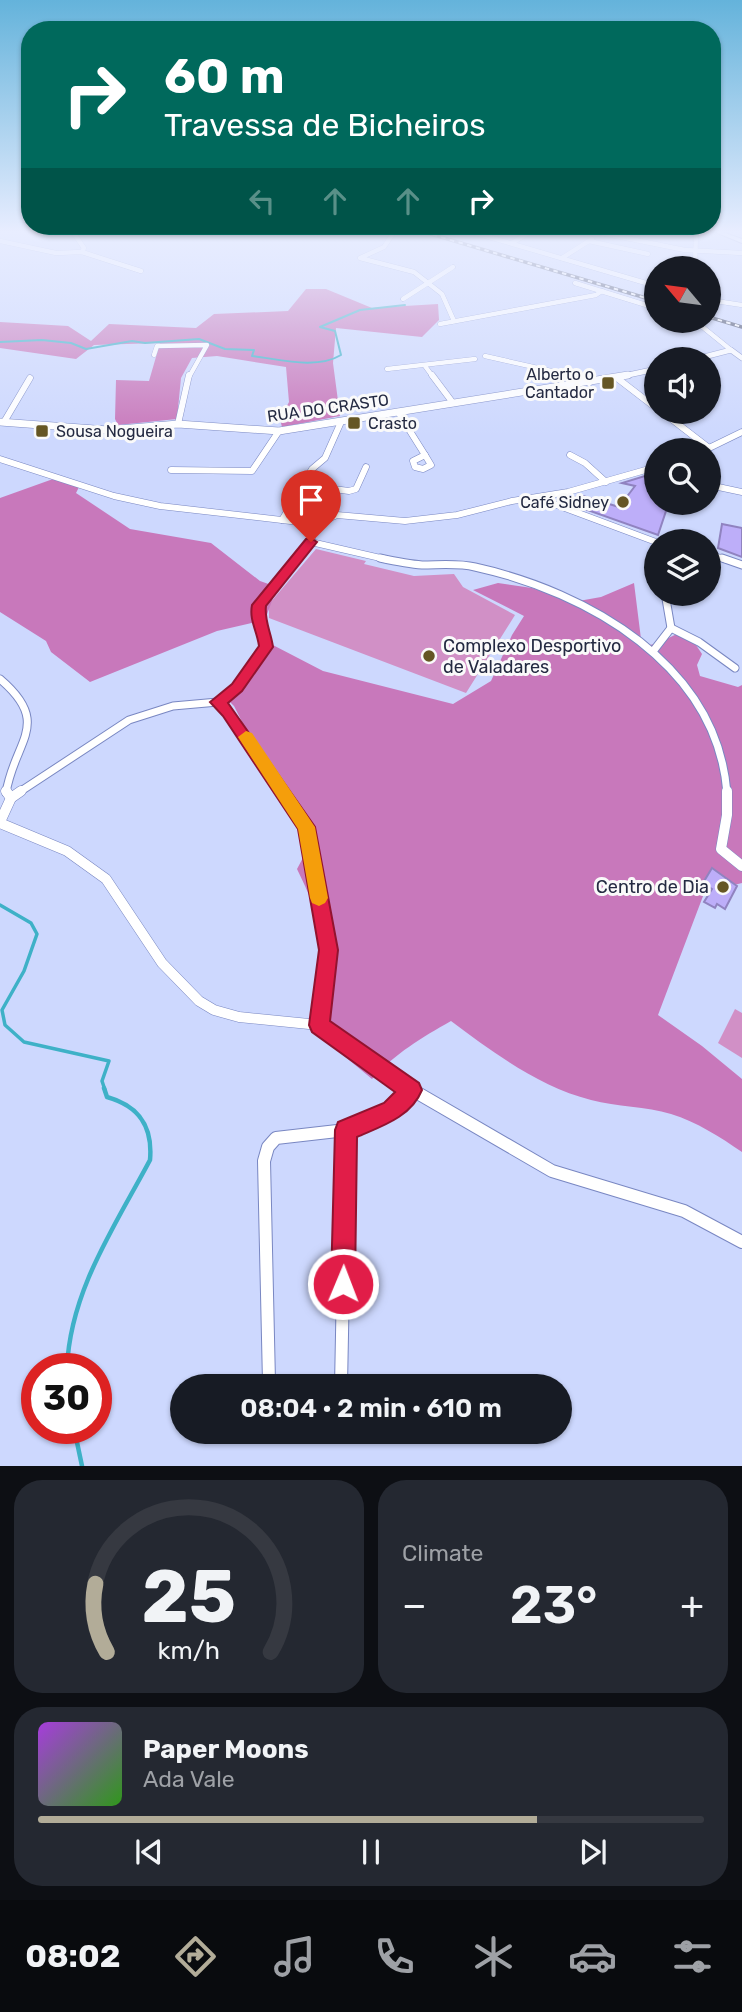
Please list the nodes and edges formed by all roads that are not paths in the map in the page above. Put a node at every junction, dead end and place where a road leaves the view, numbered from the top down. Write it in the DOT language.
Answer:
graph roads {
  1 [pos="445,300"];
  2 [pos="569,300"];
  3 [pos="721,302"];
  4 [pos="742,305"];
  5 [pos="454,321"];
  6 [pos="440,324"];
  7 [pos="710,333"];
  8 [pos="730,350"];
  9 [pos="721,352"];
  10 [pos="154,355"];
  11 [pos="485,356"];
  12 [pos="742,358"];
  13 [pos="475,359"];
  14 [pos="425,366"];
  15 [pos="387,369"];
  16 [pos="644,372"];
  17 [pos="30,378"];
  18 [pos="617,378"];
  19 [pos="589,383"];
  20 [pos="644,399"];
  21 [pos="453,402"];
  22 [pos="398,412"];
  23 [pos="2,422"];
  24 [pos="341,422"];
  25 [pos="178,424"];
  26 [pos="677,424"];
  27 [pos="279,431"];
  28 [pos="742,432"];
  29 [pos="694,438"];
  30 [pos="721,442"];
  31 [pos="425,455"];
  32 [pos="570,455"];
  33 [pos="0,459"];
  34 [pos="366,467"];
  35 [pos="171,470"];
  36 [pos="644,470"];
  37 [pos="641,471"];
  38 [pos="644,472"];
  39 [pos="606,482"];
  40 [pos="302,485"];
  41 [pos="721,488"];
  42 [pos="742,492"];
  43 [pos="536,497"];
  44 [pos="282,520"];
  45 [pos="316,524"];
  46 [pos="644,538"];
  47 [pos="311,542"];
  48 [pos="721,558"];
  49 [pos="742,565"];
  50 [pos="667,606"];
  51 [pos="671,628"];
  52 [pos="654,650"];
  53 [pos="735,668"];
  54 [pos="0,679"];
  55 [pos="218,702"];
  56 [pos="11,798"];
  57 [pos="0,823"];
  58 [pos="742,866"];
  59 [pos="319,1025"];
  60 [pos="412,1090"];
  61 [pos="346,1130"];
  62 [pos="742,1242"];
  63 [pos="269,1374"];
  64 [pos="341,1374"];
  1 -- 5 [label="street"];
  2 -- 5 [label="street"];
  3 -- 4 [label="street"];
  5 -- 6 [label="street"];
  7 -- 8 [label="street"];
  8 -- 9 [label="street"];
  8 -- 12 [label="street"];
  10 -- 25 [label="street"];
  11 -- 19 [label="street"];
  13 -- 14 [label="street"];
  14 -- 15 [label="street"];
  14 -- 21 [label="street"];
  16 -- 18 [label="street, RUA DO CRASTO"];
  17 -- 23 [label="street"];
  18 -- 19 [label="street, RUA DO CRASTO"];
  18 -- 20 [label="street"];
  19 -- 21 [label="street, RUA DO CRASTO"];
  21 -- 22 [label="street, RUA DO CRASTO"];
  22 -- 24 [label="street, RUA DO CRASTO"];
  22 -- 31 [label="street"];
  23 -- 25 [label="street, RUA DO CRASTO"];
  24 -- 27 [label="street, RUA DO CRASTO"];
  24 -- 40 [label="street"];
  25 -- 27 [label="street, RUA DO CRASTO"];
  26 -- 29 [label="street"];
  27 -- 35 [label="street"];
  28 -- 30 [label="street"];
  32 -- 39 [label="street"];
  33 -- 44 [label="street"];
  34 -- 40 [label="street"];
  36 -- 37 [label="street"];
  37 -- 38 [label="street"];
  37 -- 39 [label="street"];
  39 -- 43 [label="street"];
  40 -- 44 [label="street"];
  41 -- 42 [label="street"];
  43 -- 45 [label="street"];
  43 -- 46 [label="street"];
  44 -- 45 [label="street"];
  45 -- 47 [label="street"];
  47 -- 52 [label="street"];
  47 -- 55 [label="street"];
  48 -- 49 [label="street"];
  50 -- 51 [label="street"];
  51 -- 52 [label="street"];
  51 -- 53 [label="street"];
  52 -- 58 [label="street"];
  54 -- 56 [label="street"];
  55 -- 56 [label="street"];
  55 -- 59 [label="street"];
  56 -- 57 [label="street"];
  57 -- 59 [label="street"];
  59 -- 60 [label="street"];
  60 -- 61 [label="street"];
  60 -- 62 [label="street"];
  61 -- 63 [label="street"];
  61 -- 64 [label="street"];
}
